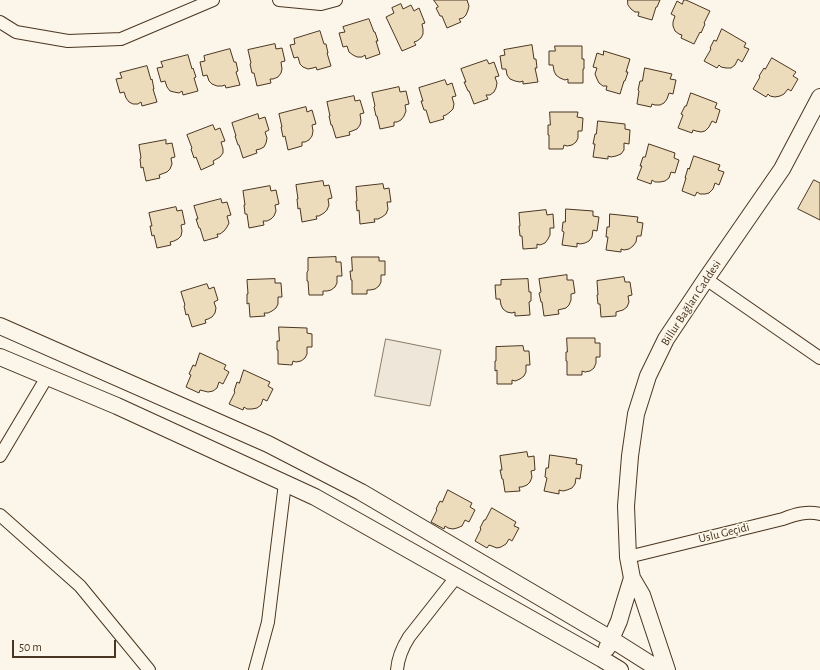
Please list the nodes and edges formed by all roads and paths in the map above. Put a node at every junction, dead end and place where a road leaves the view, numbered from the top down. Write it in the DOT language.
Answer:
graph roads {
  1 [pos="213,0"];
  2 [pos="279,0"];
  3 [pos="336,0"];
  4 [pos="0,22"];
  5 [pos="820,97"];
  6 [pos="706,279"];
  7 [pos="0,326"];
  8 [pos="0,357"];
  9 [pos="820,358"];
  10 [pos="47,377"];
  11 [pos="0,456"];
  12 [pos="285,483"];
  13 [pos="820,514"];
  14 [pos="0,516"];
  15 [pos="628,557"];
  16 [pos="456,576"];
  17 [pos="632,578"];
  18 [pos="611,639"];
  19 [pos="602,659"];
  20 [pos="150,670"];
  21 [pos="255,670"];
  22 [pos="397,670"];
  23 [pos="620,670"];
  24 [pos="660,670"];
  25 [pos="667,670"];
  1 -- 4 [label="street"];
  2 -- 3 [label="street"];
  5 -- 6 [label="street, Billur Bağları Caddesi"];
  6 -- 9 [label="street"];
  6 -- 15 [label="street, Billur Bağları Caddesi"];
  7 -- 18 [label="street"];
  8 -- 10 [label="street"];
  10 -- 11 [label="street"];
  10 -- 12 [label="street"];
  12 -- 16 [label="street"];
  12 -- 21 [label="street"];
  13 -- 15 [label="street, Uslu Geçidi"];
  14 -- 20 [label="street"];
  15 -- 17 [label="street, Billur Bağları Caddesi"];
  16 -- 19 [label="street"];
  16 -- 22 [label="street"];
  17 -- 18 [label="street, Billur Bağları Caddesi"];
  17 -- 25 [label="street, Billur Bağları Caddesi"];
  18 -- 19 [label="street, Billur Bağları Caddesi"];
  18 -- 24 [label="street"];
  19 -- 23 [label="street"];
}
